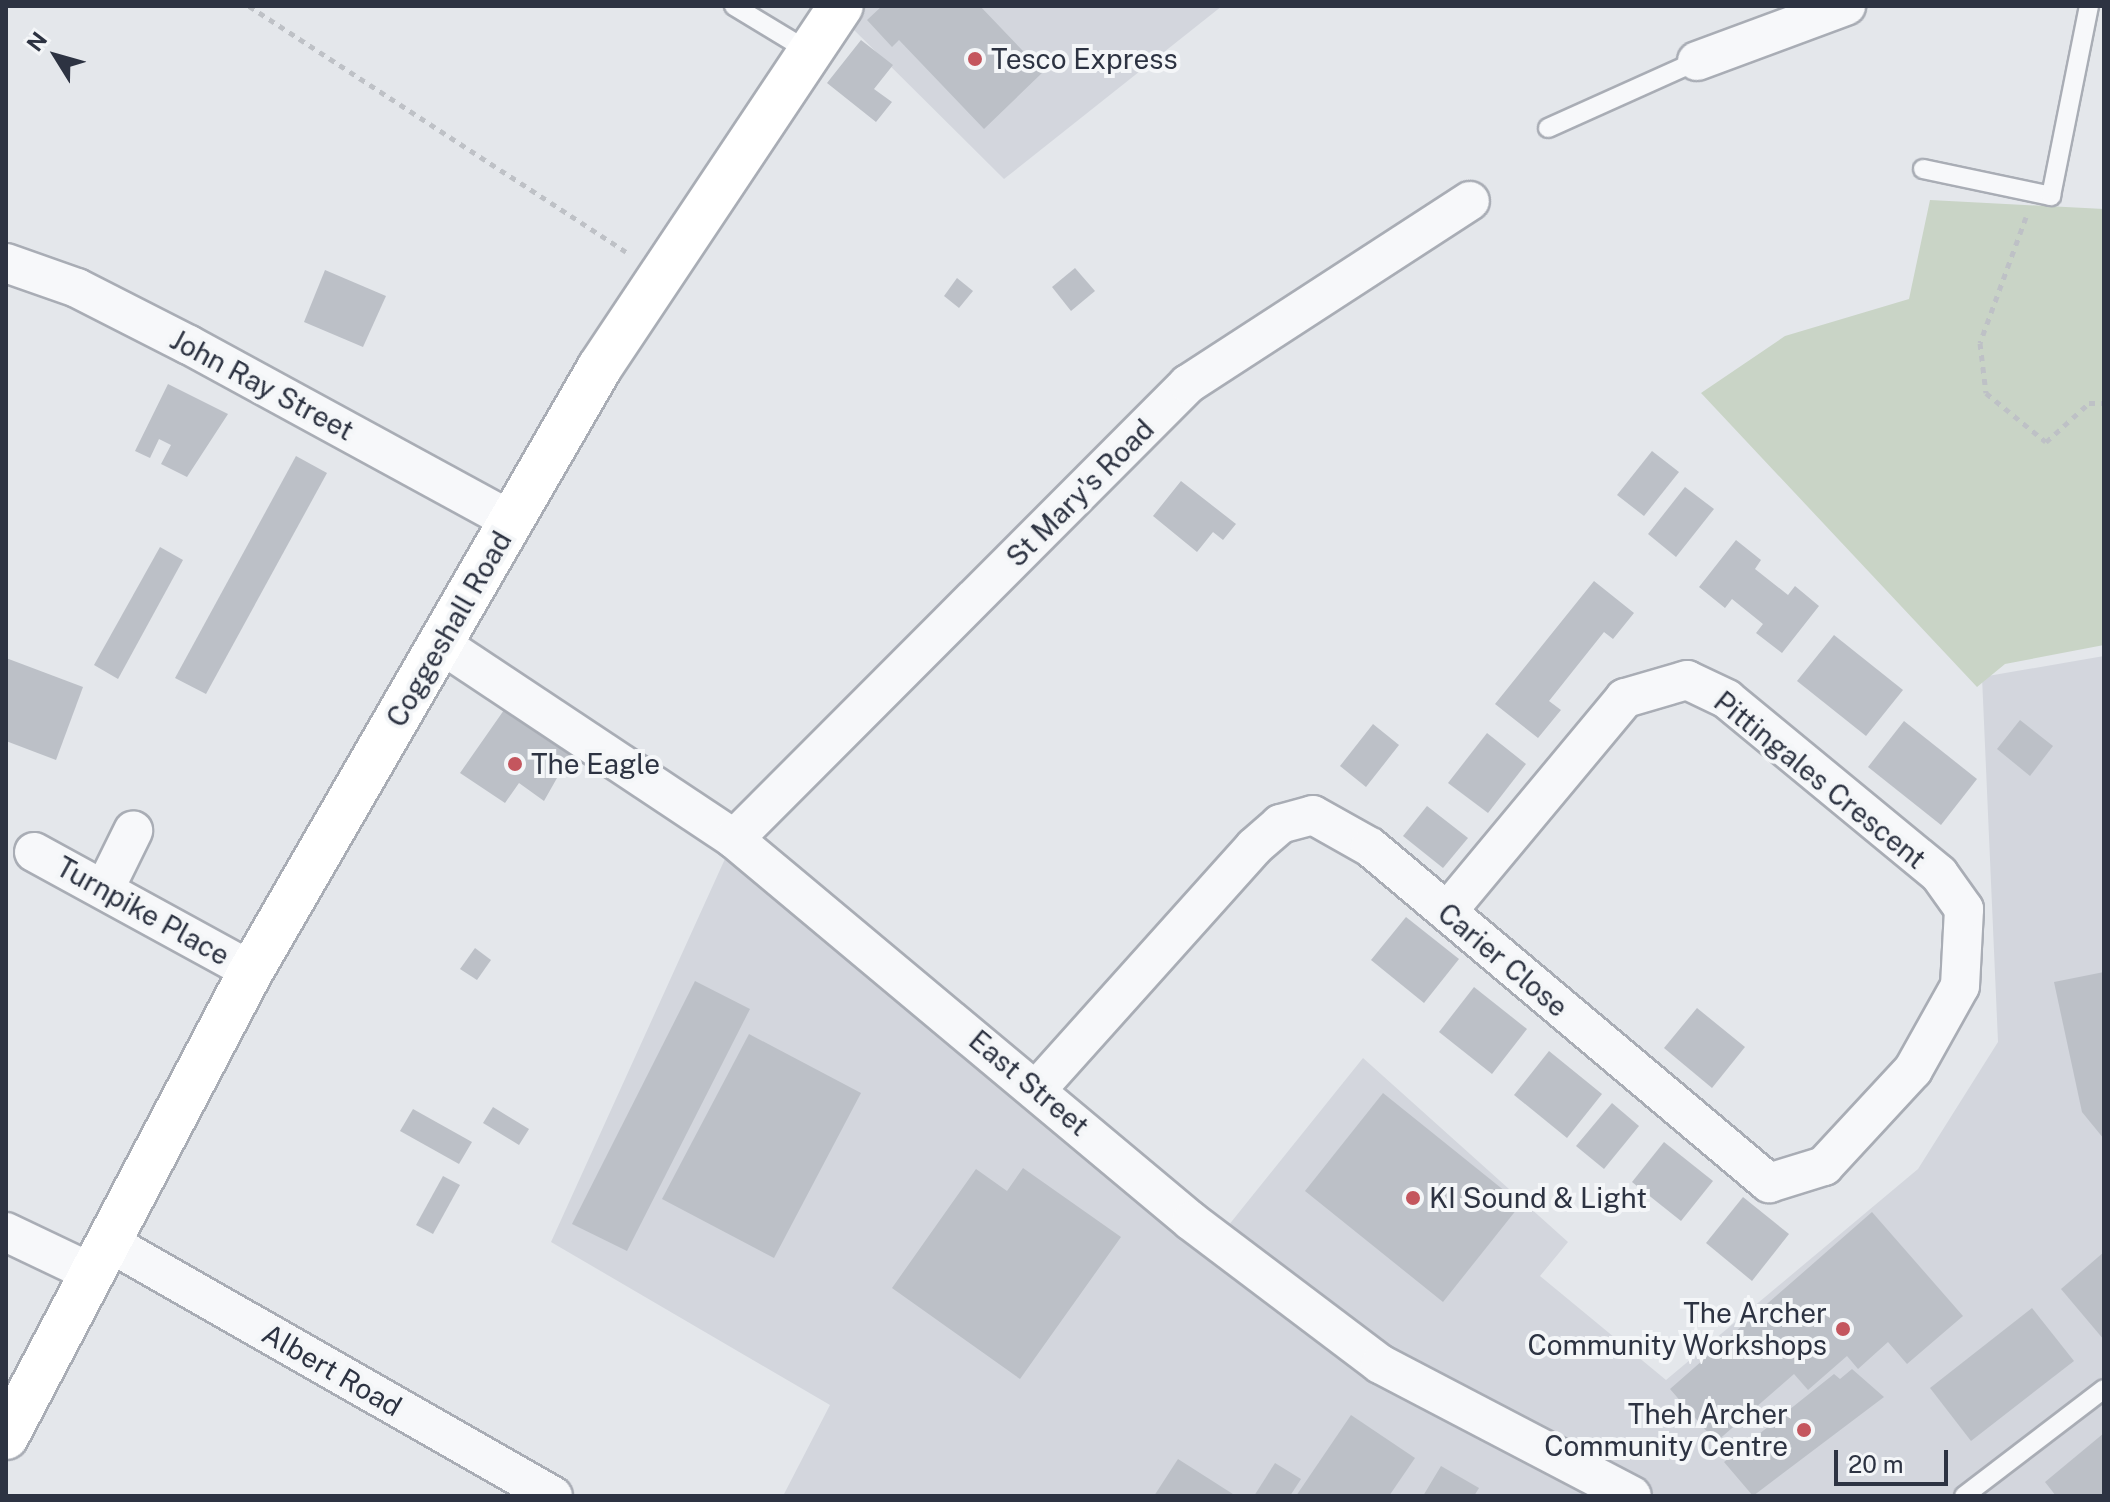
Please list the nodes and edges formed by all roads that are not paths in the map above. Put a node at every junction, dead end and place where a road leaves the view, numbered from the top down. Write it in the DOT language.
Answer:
graph roads {
  1 [pos="734,6"];
  2 [pos="841,6"];
  3 [pos="1846,6"];
  4 [pos="2089,6"];
  5 [pos="810,52"];
  6 [pos="1697,61"];
  7 [pos="1548,128"];
  8 [pos="1923,169"];
  9 [pos="1470,201"];
  10 [pos="6,263"];
  11 [pos="512,521"];
  12 [pos="441,644"];
  13 [pos="133,831"];
  14 [pos="734,839"];
  15 [pos="34,852"];
  16 [pos="105,888"];
  17 [pos="1447,912"];
  18 [pos="251,971"];
  19 [pos="1960,986"];
  20 [pos="1038,1088"];
  21 [pos="6,1232"];
  22 [pos="102,1259"];
  23 [pos="2104,1389"];
  24 [pos="6,1437"];
  25 [pos="553,1496"];
  26 [pos="1632,1496"];
  27 [pos="1964,1496"];
  1 -- 5 [label="lane"];
  2 -- 5 [label="main road, Coggeshall Road"];
  3 -- 6 [label="street"];
  4 -- 8 [label="lane"];
  5 -- 11 [label="main road, Coggeshall Road"];
  6 -- 7 [label="lane"];
  9 -- 14 [label="street, St Mary's Road"];
  10 -- 11 [label="street, John Ray Street"];
  11 -- 12 [label="main road, Coggeshall Road"];
  12 -- 14 [label="street, East Street"];
  12 -- 18 [label="main road, Coggeshall Road"];
  13 -- 16 [label="street"];
  14 -- 20 [label="street, East Street"];
  15 -- 16 [label="street, Turnpike Place"];
  16 -- 18 [label="street, Turnpike Place"];
  17 -- 19 [label="street, Carier Close"];
  17 -- 19 [label="street, Pittingales Crescent"];
  17 -- 20 [label="street, Carier Close"];
  18 -- 22 [label="main road, Coggeshall Road"];
  20 -- 26 [label="street, East Street"];
  21 -- 22 [label="street"];
  22 -- 24 [label="main road, Coggeshall Road"];
  22 -- 25 [label="street, Albert Road"];
  23 -- 27 [label="lane"];
}
